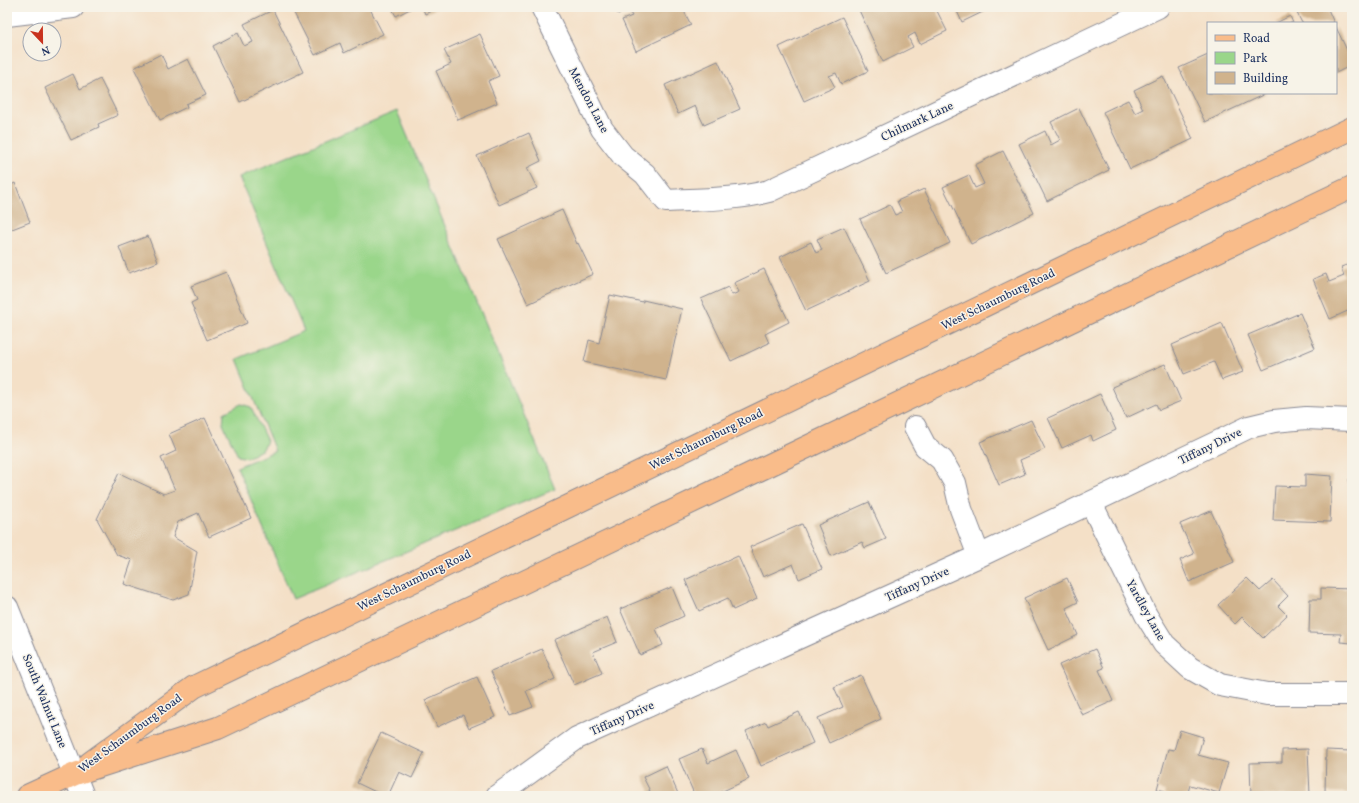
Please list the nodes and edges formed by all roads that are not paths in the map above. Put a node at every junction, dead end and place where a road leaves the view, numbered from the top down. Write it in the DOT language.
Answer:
graph roads {
  1 [pos="73,7"];
  2 [pos="542,7"];
  3 [pos="1158,7"];
  4 [pos="7,15"];
  5 [pos="1352,128"];
  6 [pos="1352,187"];
  7 [pos="666,201"];
  8 [pos="1352,420"];
  9 [pos="916,427"];
  10 [pos="1091,503"];
  11 [pos="979,556"];
  12 [pos="7,606"];
  13 [pos="1352,694"];
  14 [pos="74,774"];
  15 [pos="28,796"];
  16 [pos="83,796"];
  17 [pos="497,796"];
  1 -- 4 [label="street"];
  2 -- 7 [label="street, Mendon Lane"];
  3 -- 7 [label="street, Chilmark Lane"];
  5 -- 14 [label="main road, West Schaumburg Road"];
  6 -- 14 [label="main road, West Schaumburg Road"];
  8 -- 10 [label="street, Tiffany Drive"];
  9 -- 11 [label="street"];
  10 -- 11 [label="street, Tiffany Drive"];
  10 -- 13 [label="street, Yardley Lane"];
  11 -- 17 [label="street, Tiffany Drive"];
  12 -- 14 [label="street, South Walnut Lane"];
  14 -- 15 [label="main road, West Schaumburg Road"];
  14 -- 16 [label="street, South Walnut Lane"];
}
